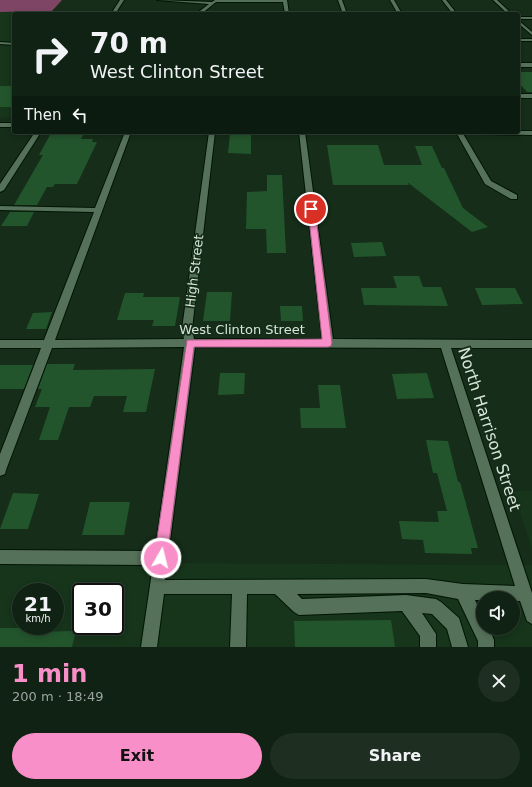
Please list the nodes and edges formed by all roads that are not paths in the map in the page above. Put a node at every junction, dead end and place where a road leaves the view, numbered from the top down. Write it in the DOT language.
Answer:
graph roads {
  1 [pos="122,0"];
  2 [pos="159,0"];
  3 [pos="285,0"];
  4 [pos="340,0"];
  5 [pos="392,0"];
  6 [pos="444,0"];
  7 [pos="495,0"];
  8 [pos="215,1"];
  9 [pos="114,12"];
  10 [pos="201,12"];
  11 [pos="287,12"];
  12 [pos="344,12"];
  13 [pos="399,12"];
  14 [pos="454,12"];
  15 [pos="508,12"];
  16 [pos="532,18"];
  17 [pos="520,19"];
  18 [pos="520,21"];
  19 [pos="532,34"];
  20 [pos="520,40"];
  21 [pos="532,40"];
  22 [pos="0,43"];
  23 [pos="12,44"];
  24 [pos="532,65"];
  25 [pos="520,66"];
  26 [pos="520,96"];
  27 [pos="532,96"];
  28 [pos="0,125"];
  29 [pos="12,125"];
  30 [pos="520,133"];
  31 [pos="532,133"];
  32 [pos="37,134"];
  33 [pos="127,134"];
  34 [pos="212,134"];
  35 [pos="302,134"];
  36 [pos="460,134"];
  37 [pos="0,190"];
  38 [pos="514,197"];
  39 [pos="0,208"];
  40 [pos="99,210"];
  41 [pos="190,343"];
  42 [pos="328,343"];
  43 [pos="0,344"];
  44 [pos="48,344"];
  45 [pos="445,344"];
  46 [pos="532,344"];
  47 [pos="0,470"];
  48 [pos="0,557"];
  49 [pos="161,558"];
  50 [pos="158,587"];
  51 [pos="240,587"];
  52 [pos="278,587"];
  53 [pos="464,592"];
  54 [pos="525,594"];
  55 [pos="406,604"];
  56 [pos="532,616"];
  57 [pos="149,647"];
  58 [pos="238,647"];
  59 [pos="428,647"];
  60 [pos="460,647"];
  61 [pos="486,647"];
  1 -- 9 [label="street"];
  2 -- 8 [label="street"];
  3 -- 8 [label="street"];
  3 -- 11 [label="street"];
  4 -- 12 [label="street"];
  5 -- 13 [label="street"];
  6 -- 14 [label="street"];
  7 -- 15 [label="street"];
  8 -- 10 [label="street"];
  16 -- 17 [label="street"];
  18 -- 19 [label="street"];
  20 -- 21 [label="street"];
  22 -- 23 [label="street"];
  24 -- 25 [label="street"];
  26 -- 27 [label="street"];
  28 -- 29 [label="street"];
  30 -- 31 [label="street"];
  32 -- 37 [label="street"];
  33 -- 40 [label="street"];
  34 -- 41 [label="street, High Street"];
  35 -- 42 [label="street"];
  36 -- 38 [label="street"];
  39 -- 40 [label="street"];
  40 -- 44 [label="street"];
  41 -- 42 [label="street, West Clinton Street"];
  41 -- 44 [label="street, West Clinton Street"];
  41 -- 49 [label="street, High Street"];
  42 -- 45 [label="street, West Clinton Street"];
  43 -- 44 [label="street, West Clinton Street"];
  44 -- 47 [label="street"];
  45 -- 46 [label="street, West Clinton Street"];
  45 -- 54 [label="street, North Harrison Street"];
  48 -- 49 [label="street"];
  49 -- 50 [label="street, High Street"];
  50 -- 51 [label="street"];
  50 -- 57 [label="street, High Street"];
  51 -- 52 [label="street"];
  51 -- 58 [label="street"];
  52 -- 53 [label="street"];
  52 -- 55 [label="street"];
  53 -- 54 [label="street"];
  53 -- 61 [label="street"];
  54 -- 56 [label="street, North Harrison Street"];
  55 -- 59 [label="street"];
  55 -- 60 [label="street"];
}
